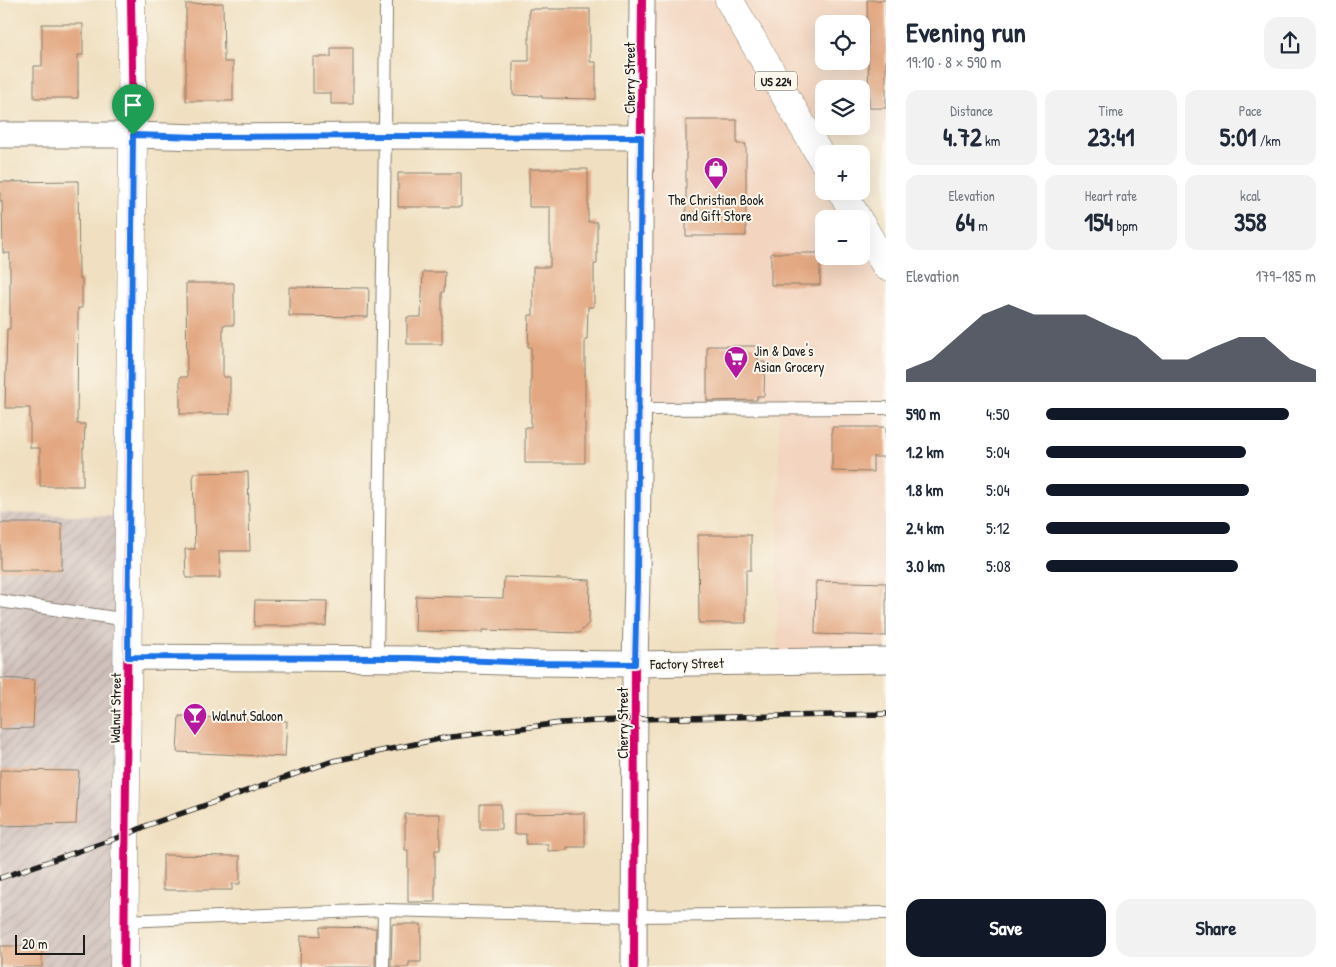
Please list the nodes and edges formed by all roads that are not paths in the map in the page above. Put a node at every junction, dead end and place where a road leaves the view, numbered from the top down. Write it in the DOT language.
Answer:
graph roads {
  1 [pos="131,0"];
  2 [pos="386,0"];
  3 [pos="642,0"];
  4 [pos="728,0"];
  5 [pos="0,135"];
  6 [pos="133,135"];
  7 [pos="385,136"];
  8 [pos="641,137"];
  9 [pos="815,147"];
  10 [pos="870,238"];
  11 [pos="885,262"];
  12 [pos="886,408"];
  13 [pos="638,409"];
  14 [pos="0,601"];
  15 [pos="128,620"];
  16 [pos="128,657"];
  17 [pos="377,658"];
  18 [pos="886,660"];
  19 [pos="635,664"];
  20 [pos="384,910"];
  21 [pos="886,913"];
  22 [pos="634,916"];
  23 [pos="124,920"];
  24 [pos="124,967"];
  25 [pos="383,967"];
  26 [pos="634,967"];
  1 -- 6 [label="main road, Walnut Street"];
  2 -- 7 [label="lane"];
  3 -- 8 [label="street, Cherry Street"];
  4 -- 9 [label="main road, US 224"];
  5 -- 6 [label="street"];
  6 -- 7 [label="street"];
  6 -- 15 [label="main road, Walnut Street"];
  7 -- 8 [label="street"];
  7 -- 17 [label="lane"];
  8 -- 13 [label="street, Cherry Street"];
  10 -- 11 [label="main road"];
  12 -- 13 [label="lane"];
  13 -- 19 [label="street, Cherry Street"];
  14 -- 15 [label="lane"];
  15 -- 16 [label="main road, Walnut Street"];
  16 -- 17 [label="street, Factory Street"];
  16 -- 23 [label="main road, Walnut Street"];
  17 -- 19 [label="street, Factory Street"];
  18 -- 19 [label="street, Factory Street"];
  19 -- 22 [label="street, Cherry Street"];
  20 -- 22 [label="lane"];
  20 -- 23 [label="lane"];
  20 -- 25 [label="lane"];
  21 -- 22 [label="lane"];
  22 -- 26 [label="street, Cherry Street"];
  23 -- 24 [label="main road, Walnut Street"];
}
